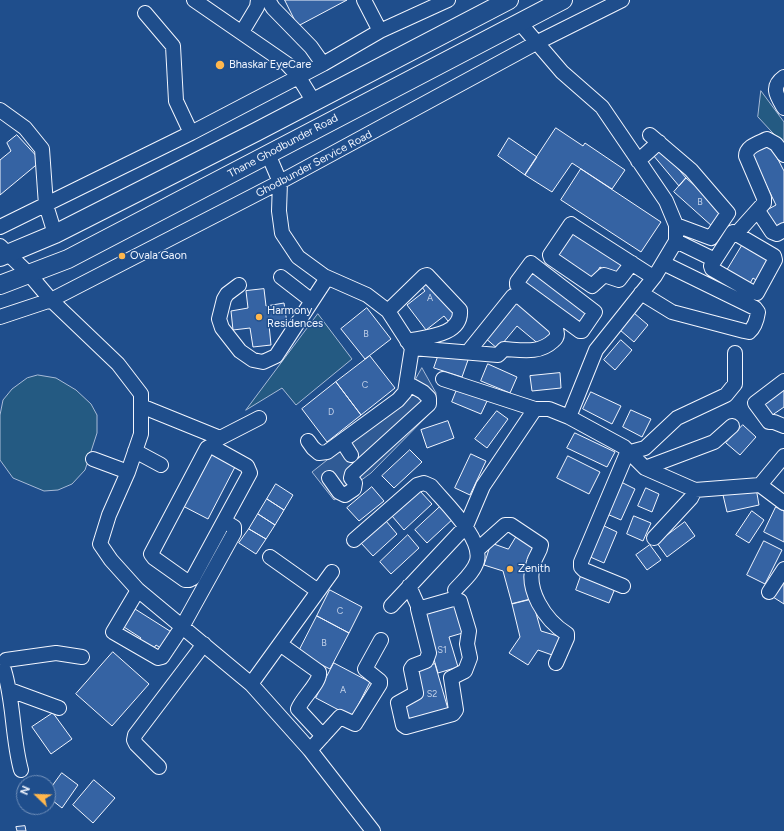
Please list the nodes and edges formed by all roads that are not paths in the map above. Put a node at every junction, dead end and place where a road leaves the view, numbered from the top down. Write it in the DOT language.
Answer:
graph roads {
  1 [pos="258,0"];
  2 [pos="268,0"];
  3 [pos="364,0"];
  4 [pos="448,0"];
  5 [pos="509,0"];
  6 [pos="563,0"];
  7 [pos="622,0"];
  8 [pos="200,2"];
  9 [pos="145,13"];
  10 [pos="520,23"];
  11 [pos="380,31"];
  12 [pos="242,32"];
  13 [pos="536,43"];
  14 [pos="323,64"];
  15 [pos="298,76"];
  16 [pos="784,77"];
  17 [pos="314,102"];
  18 [pos="784,108"];
  19 [pos="0,110"];
  20 [pos="191,133"];
  21 [pos="268,154"];
  22 [pos="784,155"];
  23 [pos="638,161"];
  24 [pos="280,182"];
  25 [pos="46,205"];
  26 [pos="758,211"];
  27 [pos="676,225"];
  28 [pos="0,226"];
  29 [pos="784,230"];
  30 [pos="737,233"];
  31 [pos="55,234"];
  32 [pos="676,241"];
  33 [pos="3,252"];
  34 [pos="715,260"];
  35 [pos="632,263"];
  36 [pos="663,263"];
  37 [pos="29,274"];
  38 [pos="280,277"];
  39 [pos="654,277"];
  40 [pos="328,278"];
  41 [pos="0,285"];
  42 [pos="239,285"];
  43 [pos="641,293"];
  44 [pos="51,300"];
  45 [pos="312,301"];
  46 [pos="388,311"];
  47 [pos="0,317"];
  48 [pos="589,322"];
  49 [pos="607,336"];
  50 [pos="410,344"];
  51 [pos="468,352"];
  52 [pos="734,353"];
  53 [pos="498,355"];
  54 [pos="540,357"];
  55 [pos="443,379"];
  56 [pos="784,381"];
  57 [pos="407,383"];
  58 [pos="141,406"];
  59 [pos="535,409"];
  60 [pos="259,418"];
  61 [pos="569,418"];
  62 [pos="732,426"];
  63 [pos="784,426"];
  64 [pos="308,441"];
  65 [pos="342,442"];
  66 [pos="135,451"];
  67 [pos="628,453"];
  68 [pos="351,455"];
  69 [pos="784,456"];
  70 [pos="93,458"];
  71 [pos="161,465"];
  72 [pos="645,468"];
  73 [pos="128,472"];
  74 [pos="329,478"];
  75 [pos="760,485"];
  76 [pos="695,490"];
  77 [pos="784,504"];
  78 [pos="224,521"];
  79 [pos="466,526"];
  80 [pos="654,538"];
  81 [pos="354,540"];
  82 [pos="477,550"];
  83 [pos="270,557"];
  84 [pos="784,569"];
  85 [pos="332,572"];
  86 [pos="409,586"];
  87 [pos="623,586"];
  88 [pos="138,590"];
  89 [pos="454,590"];
  90 [pos="318,591"];
  91 [pos="769,592"];
  92 [pos="391,606"];
  93 [pos="418,610"];
  94 [pos="182,627"];
  95 [pos="381,640"];
  96 [pos="204,644"];
  97 [pos="280,644"];
  98 [pos="82,657"];
  99 [pos="556,663"];
  100 [pos="3,666"];
  101 [pos="251,684"];
  102 [pos="10,690"];
  103 [pos="59,708"];
  104 [pos="323,736"];
  105 [pos="310,750"];
  106 [pos="159,767"];
  107 [pos="21,770"];
  108 [pos="372,830"];
  1 -- 12 [label="street"];
  2 -- 14 [label="street"];
  3 -- 11 [label="street"];
  4 -- 11 [label="street"];
  5 -- 17 [label="main road"];
  6 -- 10 [label="main road, Thane Ghodbunder Road"];
  7 -- 13 [label="street, Ghodbunder Service Road"];
  8 -- 12 [label="street"];
  9 -- 20 [label="street"];
  10 -- 13 [label="street"];
  10 -- 21 [label="main road, Thane Ghodbunder Road"];
  11 -- 14 [label="street"];
  12 -- 15 [label="street"];
  13 -- 23 [label="street"];
  13 -- 24 [label="street, Ghodbunder Service Road"];
  14 -- 15 [label="street"];
  15 -- 17 [label="street"];
  15 -- 20 [label="street"];
  16 -- 18 [label="street"];
  17 -- 31 [label="main road"];
  19 -- 25 [label="street"];
  20 -- 25 [label="street"];
  21 -- 24 [label="street"];
  21 -- 37 [label="main road, Thane Ghodbunder Road"];
  22 -- 26 [label="street"];
  23 -- 27 [label="street"];
  23 -- 27 [label="street"];
  24 -- 40 [label="street"];
  24 -- 44 [label="street, Ghodbunder Service Road"];
  25 -- 28 [label="street"];
  25 -- 31 [label="street"];
  26 -- 29 [label="street"];
  26 -- 30 [label="street"];
  27 -- 32 [label="street"];
  30 -- 34 [label="street"];
  30 -- 34 [label="street"];
  31 -- 33 [label="main road"];
  32 -- 34 [label="street"];
  32 -- 36 [label="street"];
  33 -- 37 [label="street"];
  35 -- 35 [label="street"];
  35 -- 39 [label="street"];
  36 -- 39 [label="street"];
  36 -- 43 [label="street"];
  37 -- 41 [label="main road, Thane Ghodbunder Road"];
  37 -- 44 [label="street"];
  38 -- 45 [label="street"];
  39 -- 43 [label="street"];
  40 -- 45 [label="street"];
  40 -- 46 [label="street"];
  42 -- 45 [label="street"];
  43 -- 49 [label="street"];
  44 -- 47 [label="street, Ghodbunder Service Road"];
  44 -- 58 [label="street"];
  46 -- 50 [label="street"];
  46 -- 50 [label="street"];
  48 -- 48 [label="street"];
  48 -- 49 [label="street"];
  49 -- 61 [label="street"];
  50 -- 51 [label="street"];
  50 -- 57 [label="street"];
  51 -- 53 [label="street"];
  51 -- 53 [label="street"];
  52 -- 67 [label="street"];
  53 -- 54 [label="street"];
  55 -- 59 [label="street"];
  56 -- 63 [label="street"];
  57 -- 65 [label="street"];
  57 -- 74 [label="street"];
  58 -- 60 [label="street"];
  58 -- 66 [label="street"];
  59 -- 61 [label="street"];
  59 -- 79 [label="street"];
  61 -- 67 [label="street"];
  62 -- 72 [label="street"];
  64 -- 65 [label="street"];
  65 -- 68 [label="street"];
  66 -- 71 [label="street"];
  66 -- 73 [label="street"];
  67 -- 72 [label="street"];
  67 -- 87 [label="street"];
  69 -- 75 [label="street"];
  70 -- 73 [label="street"];
  72 -- 76 [label="street"];
  73 -- 88 [label="street"];
  75 -- 76 [label="street"];
  75 -- 77 [label="street"];
  76 -- 80 [label="street"];
  78 -- 78 [label="street"];
  78 -- 94 [label="street"];
  79 -- 81 [label="street"];
  79 -- 82 [label="street"];
  79 -- 86 [label="street"];
  82 -- 89 [label="street"];
  82 -- 99 [label="street"];
  83 -- 90 [label="street"];
  84 -- 91 [label="street"];
  85 -- 90 [label="street"];
  86 -- 92 [label="street"];
  86 -- 93 [label="street"];
  88 -- 94 [label="street"];
  88 -- 94 [label="street"];
  90 -- 97 [label="street"];
  93 -- 93 [label="street"];
  94 -- 96 [label="street"];
  95 -- 104 [label="street"];
  96 -- 101 [label="street"];
  96 -- 106 [label="street"];
  97 -- 101 [label="street"];
  97 -- 104 [label="street"];
  98 -- 100 [label="street"];
  100 -- 102 [label="street"];
  101 -- 105 [label="street"];
  102 -- 103 [label="street"];
  102 -- 107 [label="street"];
  104 -- 105 [label="street"];
  105 -- 108 [label="street"];
}
